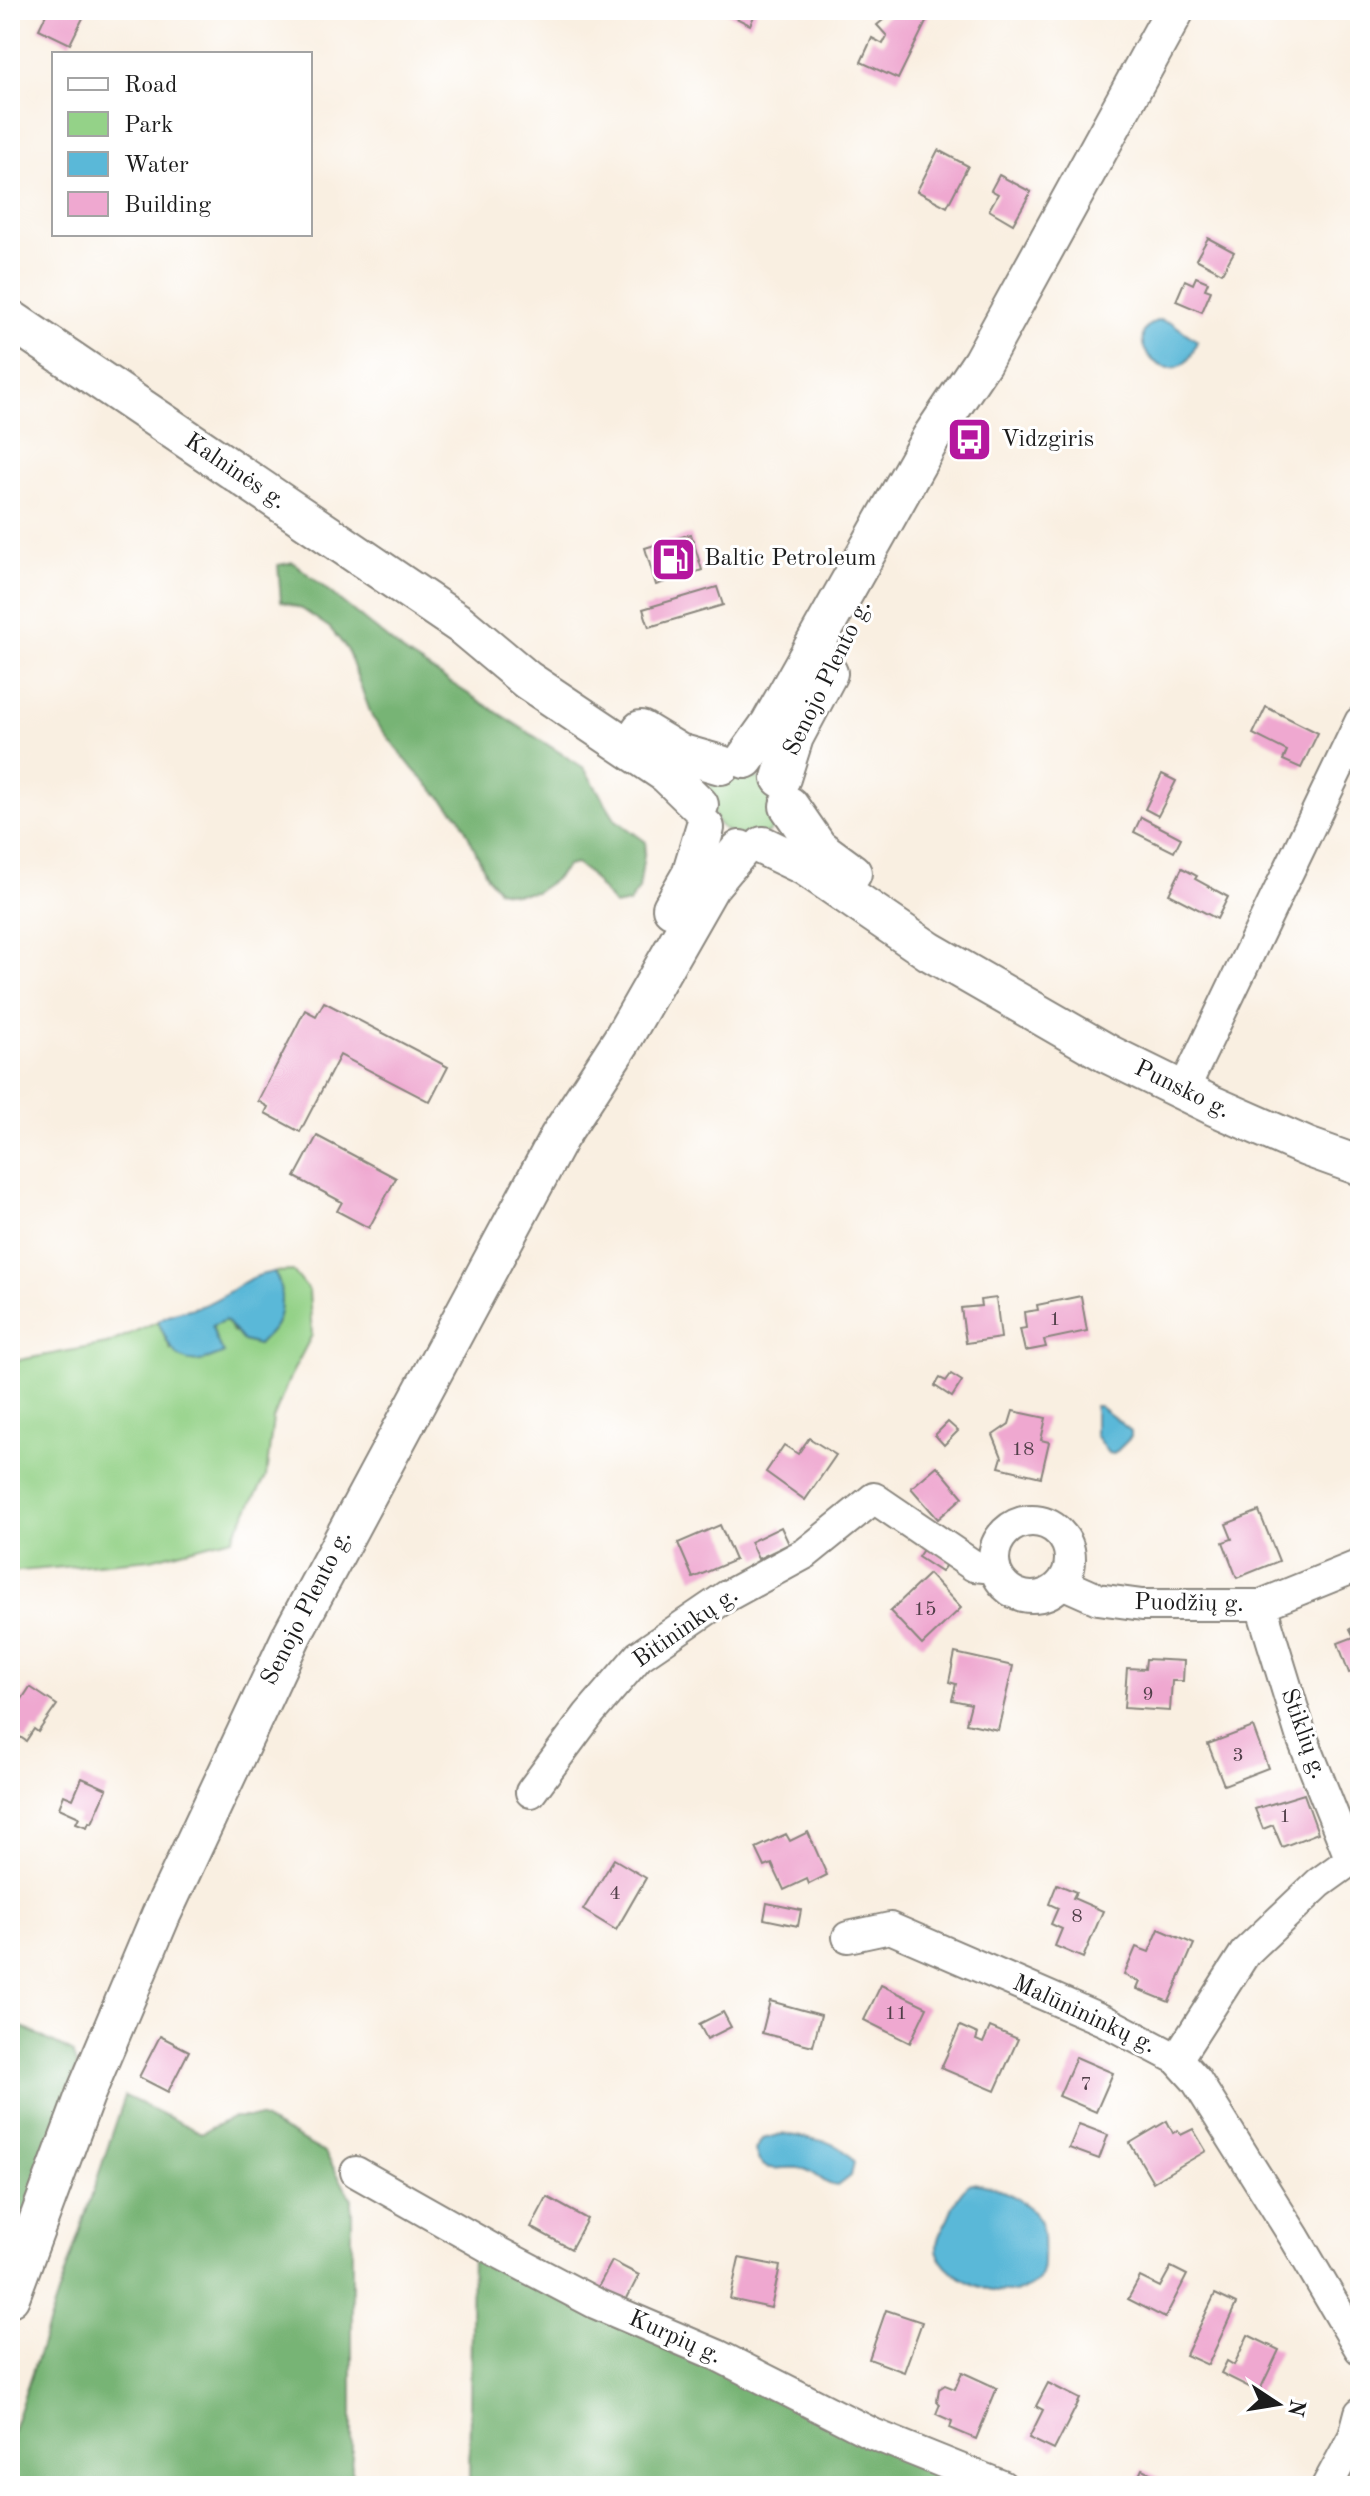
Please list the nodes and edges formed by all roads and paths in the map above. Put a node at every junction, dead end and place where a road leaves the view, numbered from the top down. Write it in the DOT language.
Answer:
graph roads {
  1 [pos="1175,10"];
  2 [pos="10,319"];
  3 [pos="982,362"];
  4 [pos="460,624"];
  5 [pos="1360,722"];
  6 [pos="733,762"];
  7 [pos="785,792"];
  8 [pos="702,816"];
  9 [pos="752,848"];
  10 [pos="1012,997"];
  11 [pos="1183,1091"];
  12 [pos="559,1137"];
  13 [pos="1360,1166"];
  14 [pos="1360,1565"];
  15 [pos="995,1568"];
  16 [pos="1062,1583"];
  17 [pos="1261,1605"];
  18 [pos="531,1792"];
  19 [pos="1356,1859"];
  20 [pos="848,1937"];
  21 [pos="1177,2059"];
  22 [pos="356,2172"];
  23 [pos="10,2297"];
  24 [pos="1360,2349"];
  25 [pos="1360,2413"];
  26 [pos="1002,2486"];
  27 [pos="1327,2486"];
  1 -- 3 [label="main road, Senojo Plento g."];
  2 -- 4 [label="main road, Kalninės g."];
  3 -- 6 [label="main road, Senojo Plento g."];
  3 -- 7 [label="main road, Senojo Plento g."];
  4 -- 6 [label="main road, Kalninės g."];
  4 -- 8 [label="main road, Kalninės g."];
  5 -- 11 [label="street"];
  6 -- 7 [label="main road"];
  6 -- 8 [label="main road"];
  7 -- 9 [label="main road"];
  7 -- 10 [label="main road, Punsko g."];
  8 -- 9 [label="main road"];
  8 -- 12 [label="main road, Senojo Plento g."];
  9 -- 10 [label="main road, Punsko g."];
  9 -- 12 [label="main road, Senojo Plento g."];
  10 -- 11 [label="main road, Punsko g."];
  11 -- 13 [label="main road, Punsko g."];
  12 -- 23 [label="main road, Senojo Plento g."];
  14 -- 17 [label="street, Puodžių g."];
  15 -- 16 [label="street"];
  15 -- 16 [label="street"];
  15 -- 18 [label="street, Bitininkų g."];
  16 -- 17 [label="street, Puodžių g."];
  17 -- 19 [label="street, Stiklių g."];
  19 -- 21 [label="street"];
  20 -- 21 [label="street, Malūnininkų g."];
  21 -- 24 [label="street, Malūnininkų g."];
  22 -- 26 [label="street, Kurpių g."];
  25 -- 27 [label="street"];
}
